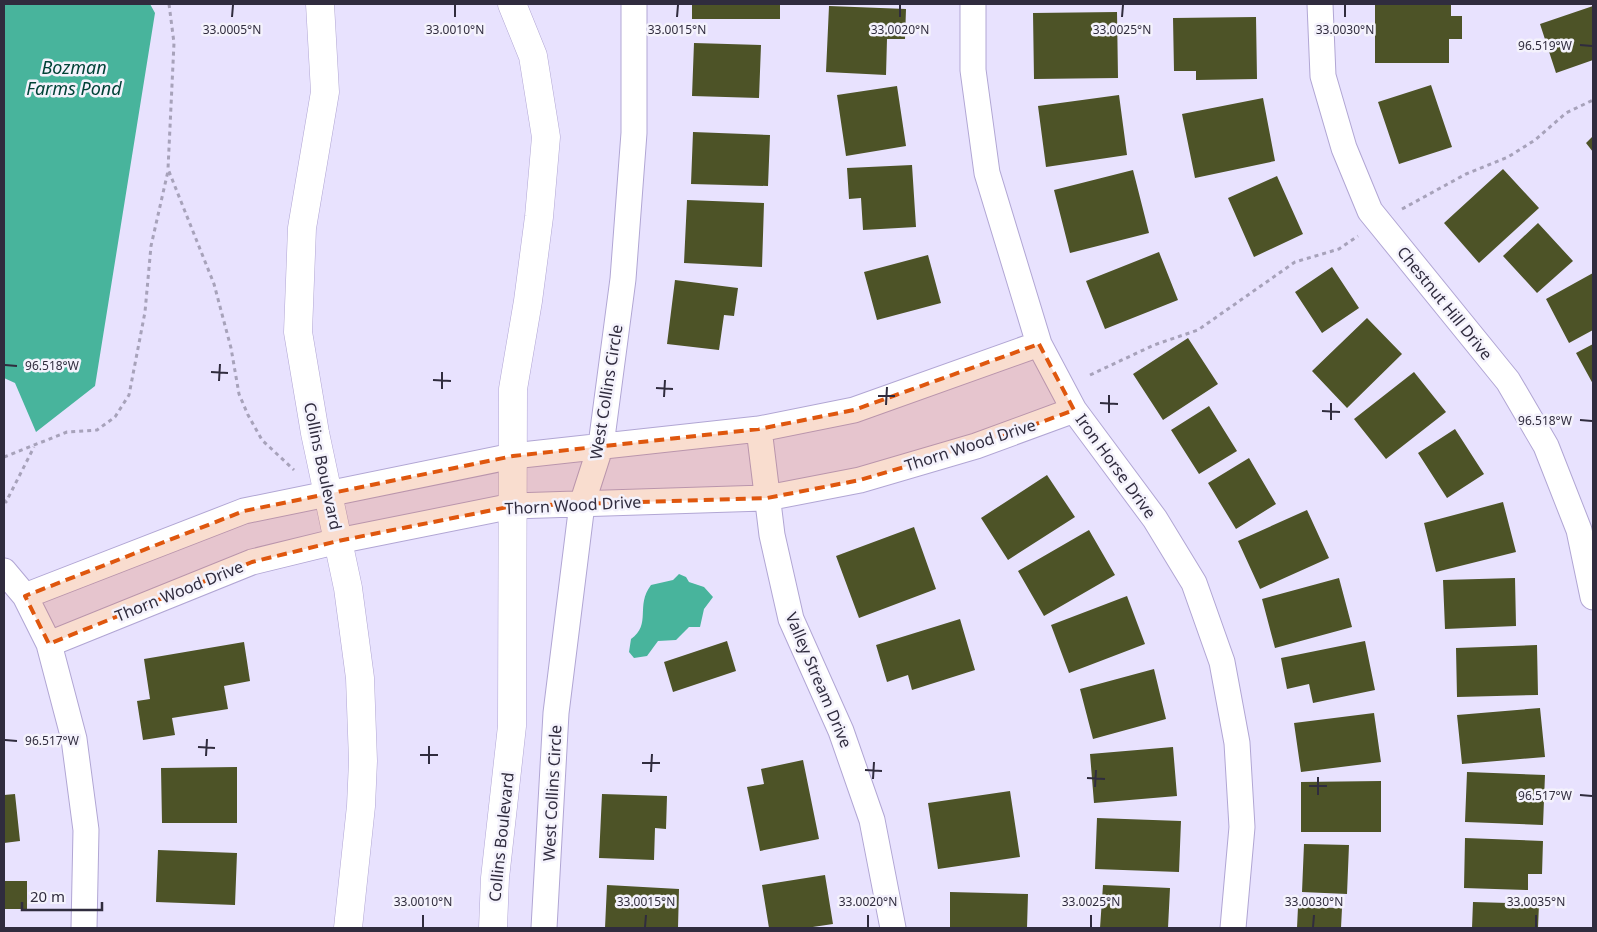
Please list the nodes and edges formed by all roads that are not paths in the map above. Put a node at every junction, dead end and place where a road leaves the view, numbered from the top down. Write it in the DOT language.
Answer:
graph roads {
  1 [pos="320,4"];
  2 [pos="512,4"];
  3 [pos="634,4"];
  4 [pos="974,4"];
  5 [pos="1320,4"];
  6 [pos="1039,344"];
  7 [pos="1074,410"];
  8 [pos="760,429"];
  9 [pos="601,445"];
  10 [pos="513,456"];
  11 [pos="326,493"];
  12 [pos="767,498"];
  13 [pos="582,504"];
  14 [pos="513,506"];
  15 [pos="338,541"];
  16 [pos="4,571"];
  17 [pos="24,596"];
  18 [pos="1593,597"];
  19 [pos="49,644"];
  20 [pos="84,928"];
  21 [pos="348,928"];
  22 [pos="493,928"];
  23 [pos="544,928"];
  24 [pos="893,928"];
  25 [pos="1233,928"];
  1 -- 11 [label="street, Collins Boulevard"];
  2 -- 10 [label="street, Collins Boulevard"];
  3 -- 9 [label="street, West Collins Circle"];
  4 -- 6 [label="street, Iron Horse Drive"];
  5 -- 18 [label="street, Chestnut Hill Drive"];
  6 -- 7 [label="street, Iron Horse Drive"];
  6 -- 8 [label="street"];
  7 -- 12 [label="street, Thorn Wood Drive"];
  7 -- 25 [label="street, Iron Horse Drive"];
  8 -- 9 [label="street"];
  8 -- 12 [label="street, Valley Stream Drive"];
  9 -- 10 [label="street"];
  9 -- 13 [label="street, West Collins Circle"];
  10 -- 11 [label="street"];
  10 -- 14 [label="street, Collins Boulevard"];
  11 -- 15 [label="street, Collins Boulevard"];
  11 -- 17 [label="street"];
  12 -- 13 [label="street, Thorn Wood Drive"];
  12 -- 24 [label="street, Valley Stream Drive"];
  13 -- 14 [label="street, Thorn Wood Drive"];
  13 -- 23 [label="street, West Collins Circle"];
  14 -- 15 [label="street, Thorn Wood Drive"];
  14 -- 22 [label="street, Collins Boulevard"];
  15 -- 19 [label="street, Thorn Wood Drive"];
  15 -- 21 [label="street, Collins Boulevard"];
  16 -- 17 [label="street"];
  17 -- 19 [label="street"];
  19 -- 20 [label="street"];
}
